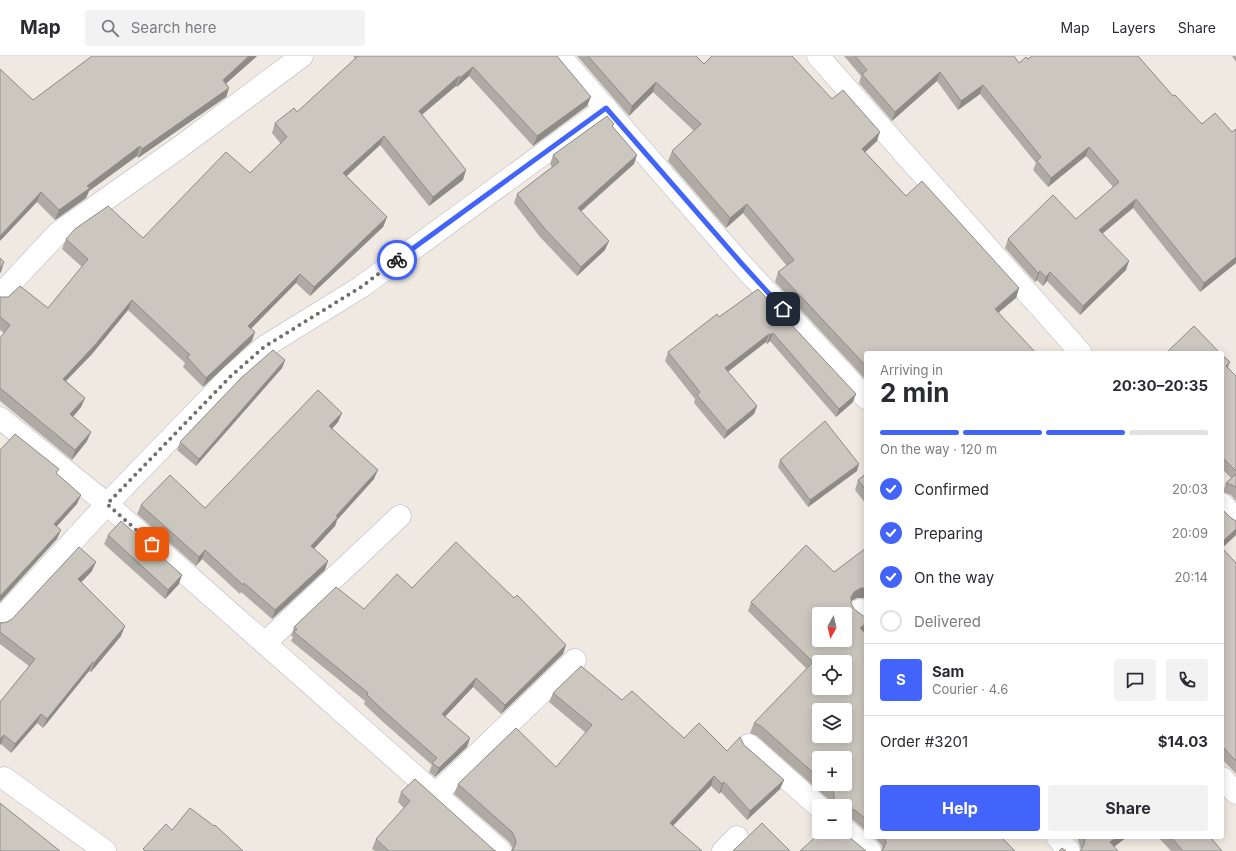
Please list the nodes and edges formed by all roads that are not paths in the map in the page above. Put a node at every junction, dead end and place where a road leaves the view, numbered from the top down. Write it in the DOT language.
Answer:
graph roads {
  1 [pos="302,56"];
  2 [pos="560,56"];
  3 [pos="818,56"];
  4 [pos="606,108"];
  5 [pos="0,295"];
  6 [pos="1079,351"];
  7 [pos="864,396"];
  8 [pos="0,418"];
  9 [pos="107,504"];
  10 [pos="1224,506"];
  11 [pos="400,516"];
  12 [pos="1236,519"];
  13 [pos="0,620"];
  14 [pos="265,643"];
  15 [pos="575,660"];
  16 [pos="749,745"];
  17 [pos="4,778"];
  18 [pos="1224,780"];
  19 [pos="1236,793"];
  20 [pos="436,794"];
  21 [pos="812,801"];
  22 [pos="852,836"];
  23 [pos="1059,839"];
  24 [pos="105,851"];
  25 [pos="500,851"];
  26 [pos="870,851"];
  27 [pos="1069,851"];
  1 -- 5 [label="street"];
  2 -- 4 [label="street"];
  3 -- 6 [label="street"];
  4 -- 7 [label="street"];
  4 -- 9 [label="street"];
  8 -- 9 [label="street"];
  9 -- 13 [label="street"];
  9 -- 14 [label="street"];
  10 -- 12 [label="street"];
  11 -- 14 [label="street"];
  14 -- 20 [label="street"];
  15 -- 20 [label="street"];
  16 -- 21 [label="street"];
  17 -- 24 [label="street"];
  18 -- 19 [label="street"];
  20 -- 25 [label="street"];
  22 -- 26 [label="street"];
  23 -- 27 [label="street"];
}
